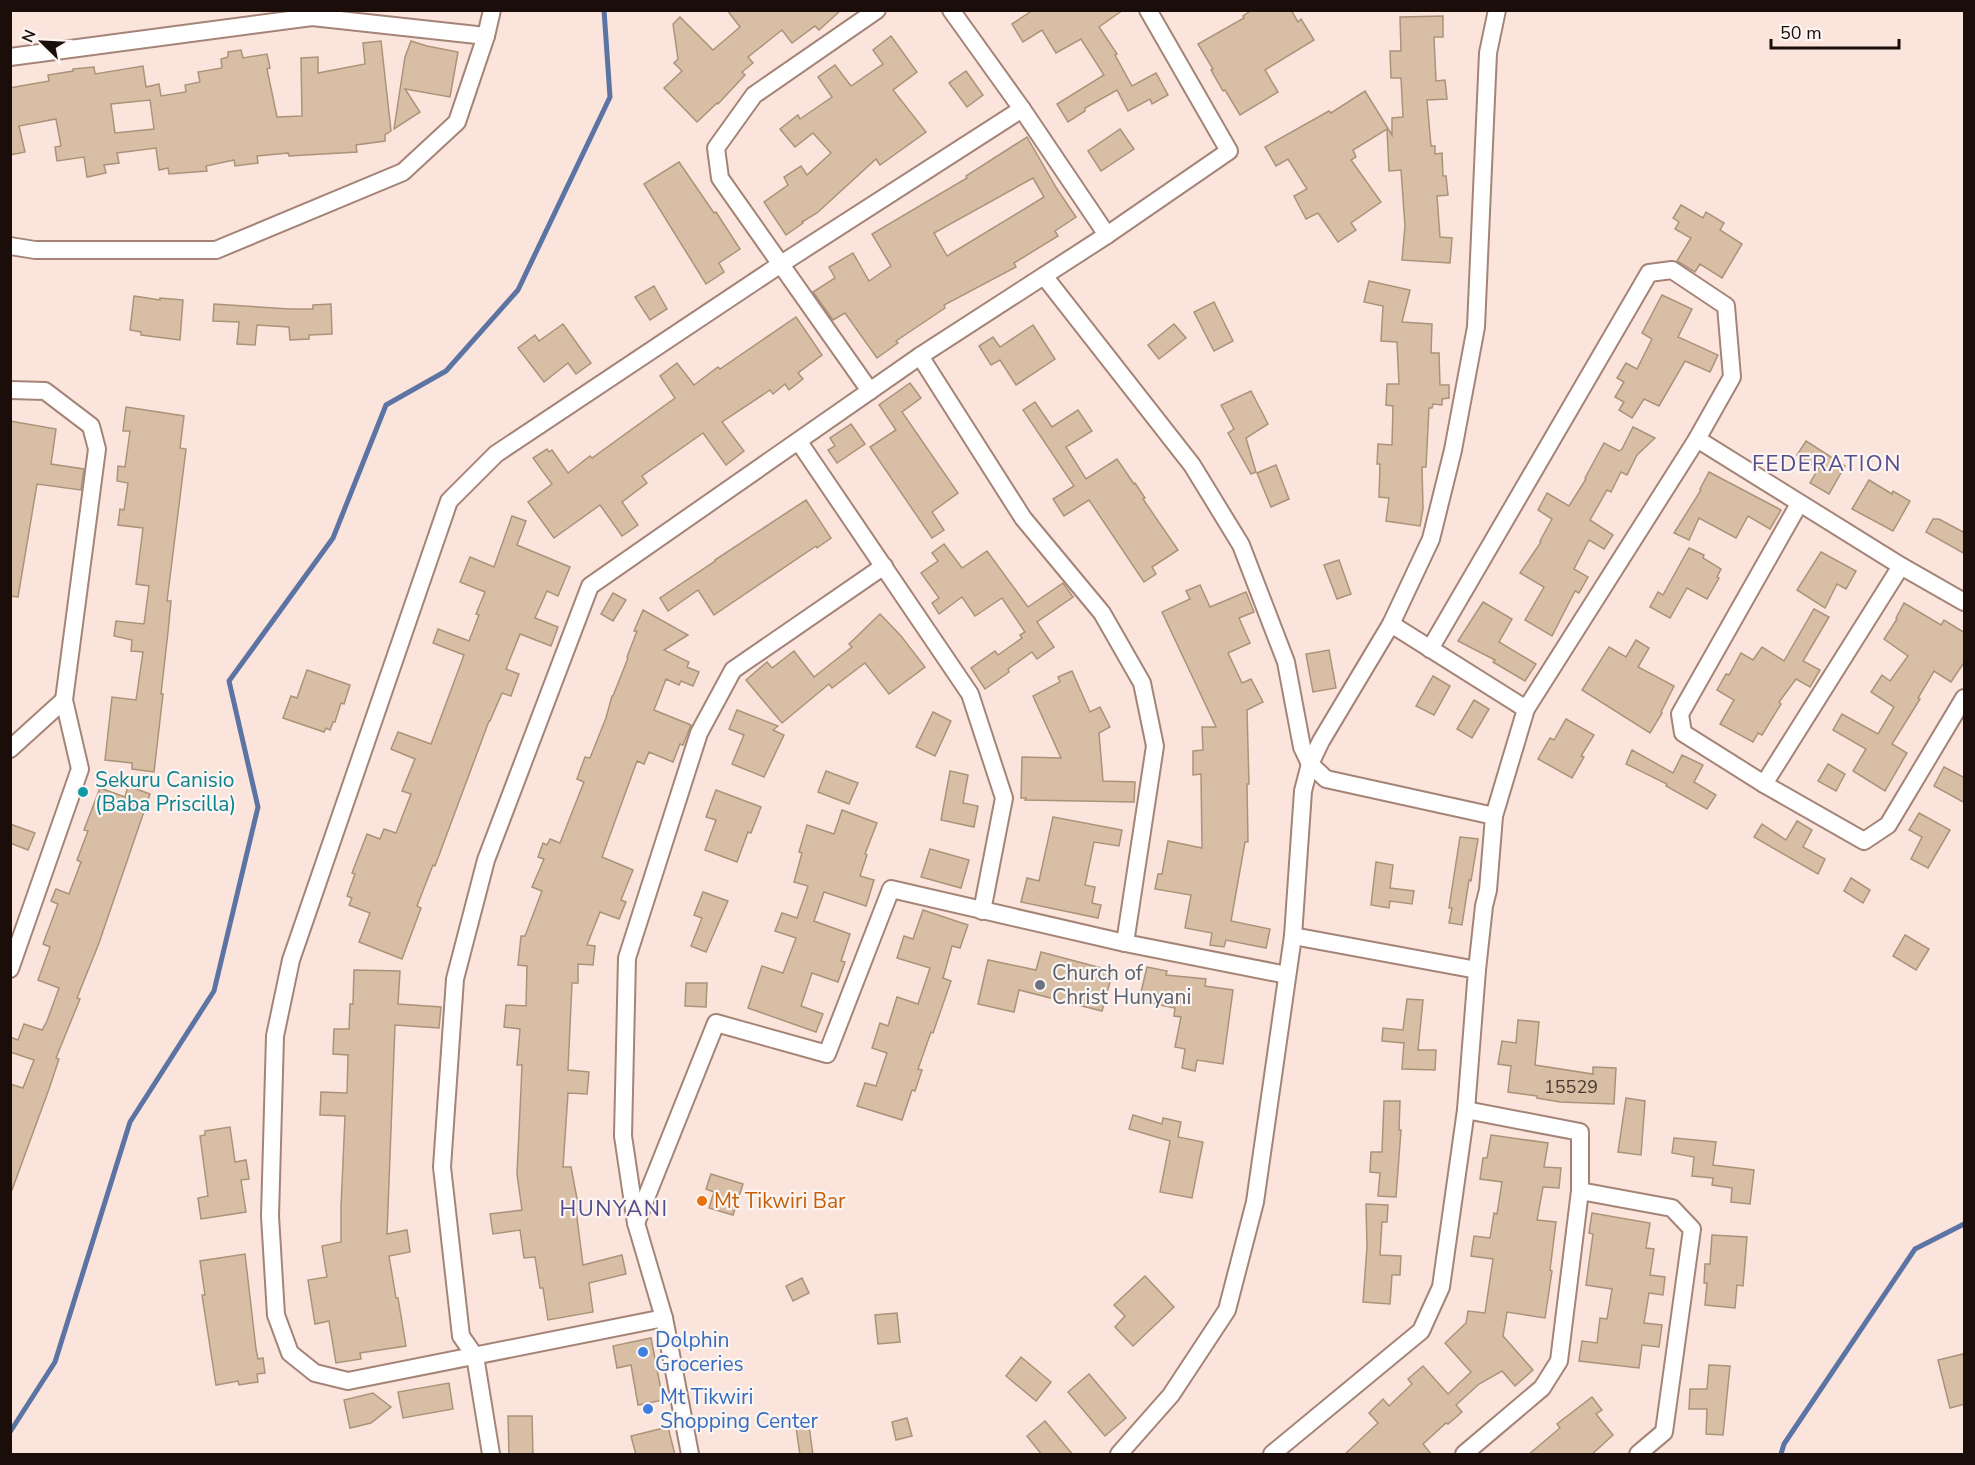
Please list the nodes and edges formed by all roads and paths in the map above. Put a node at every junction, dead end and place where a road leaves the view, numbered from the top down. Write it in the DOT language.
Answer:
graph roads {
  1 [pos="492,10"];
  2 [pos="877,10"];
  3 [pos="951,10"];
  4 [pos="1148,10"];
  5 [pos="1497,10"];
  6 [pos="486,36"];
  7 [pos="10,57"];
  8 [pos="1022,109"];
  9 [pos="1107,234"];
  10 [pos="10,246"];
  11 [pos="781,264"];
  12 [pos="1044,276"];
  13 [pos="920,356"];
  14 [pos="10,390"];
  15 [pos="870,391"];
  16 [pos="1697,439"];
  17 [pos="798,442"];
  18 [pos="1799,504"];
  19 [pos="884,566"];
  20 [pos="1901,566"];
  21 [pos="1965,602"];
  22 [pos="1391,624"];
  23 [pos="1430,649"];
  24 [pos="1965,698"];
  25 [pos="64,700"];
  26 [pos="1526,709"];
  27 [pos="10,749"];
  28 [pos="1310,764"];
  29 [pos="1764,784"];
  30 [pos="1494,816"];
  31 [pos="982,911"];
  32 [pos="1293,936"];
  33 [pos="1125,943"];
  34 [pos="10,969"];
  35 [pos="1477,970"];
  36 [pos="1287,975"];
  37 [pos="1466,1110"];
  38 [pos="1580,1191"];
  39 [pos="636,1223"];
  40 [pos="664,1318"];
  41 [pos="475,1356"];
  42 [pos="491,1455"];
  43 [pos="690,1455"];
  44 [pos="1119,1455"];
  45 [pos="1272,1455"];
  46 [pos="1464,1455"];
  47 [pos="1638,1455"];
  1 -- 6 [label="street"];
  2 -- 11 [label="street"];
  3 -- 8 [label="street"];
  4 -- 9 [label="street"];
  5 -- 22 [label="street"];
  6 -- 7 [label="street"];
  6 -- 10 [label="street"];
  8 -- 9 [label="street"];
  8 -- 11 [label="street"];
  9 -- 12 [label="street"];
  11 -- 15 [label="street"];
  11 -- 41 [label="street"];
  12 -- 13 [label="street"];
  12 -- 28 [label="street"];
  13 -- 15 [label="street"];
  13 -- 33 [label="street"];
  14 -- 25 [label="street"];
  15 -- 17 [label="street"];
  16 -- 18 [label="street"];
  16 -- 23 [label="street"];
  16 -- 26 [label="street"];
  17 -- 19 [label="street"];
  17 -- 41 [label="street"];
  18 -- 20 [label="street"];
  18 -- 29 [label="street"];
  19 -- 31 [label="street"];
  19 -- 39 [label="street"];
  20 -- 21 [label="street"];
  20 -- 29 [label="street"];
  22 -- 23 [label="street"];
  22 -- 28 [label="street"];
  23 -- 26 [label="street"];
  24 -- 29 [label="street"];
  25 -- 27 [label="street"];
  25 -- 34 [label="street"];
  26 -- 30 [label="street"];
  28 -- 30 [label="street"];
  28 -- 32 [label="street"];
  30 -- 35 [label="street"];
  31 -- 33 [label="street"];
  31 -- 39 [label="street"];
  32 -- 35 [label="street"];
  32 -- 36 [label="street"];
  33 -- 36 [label="street"];
  35 -- 37 [label="street"];
  36 -- 44 [label="street"];
  37 -- 38 [label="street"];
  37 -- 45 [label="street"];
  38 -- 46 [label="street"];
  38 -- 47 [label="street"];
  39 -- 40 [label="street"];
  40 -- 41 [label="street"];
  40 -- 43 [label="street"];
  41 -- 42 [label="street"];
}
